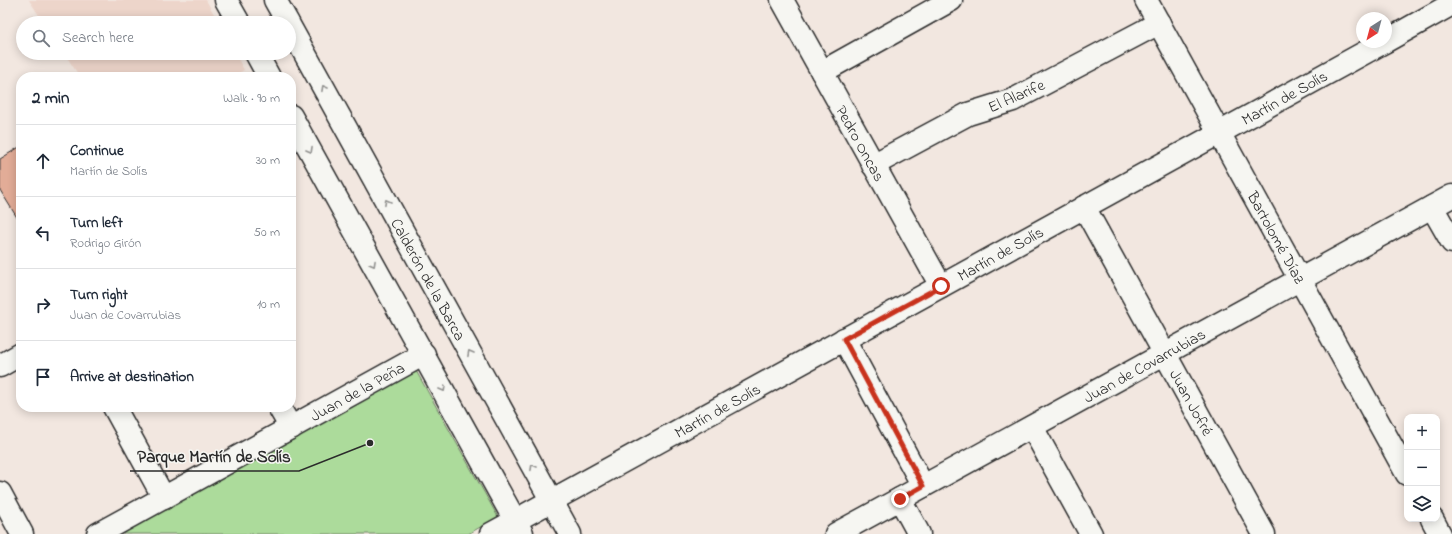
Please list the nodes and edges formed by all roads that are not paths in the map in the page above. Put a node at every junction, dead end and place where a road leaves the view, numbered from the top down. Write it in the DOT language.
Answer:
graph roads {
  1 [pos="226,0"];
  2 [pos="275,0"];
  3 [pos="782,0"];
  4 [pos="951,0"];
  5 [pos="1147,0"];
  6 [pos="1452,4"];
  7 [pos="235,16"];
  8 [pos="284,16"];
  9 [pos="1159,22"];
  10 [pos="1392,37"];
  11 [pos="296,39"];
  12 [pos="1372,48"];
  13 [pos="260,60"];
  14 [pos="266,72"];
  15 [pos="822,72"];
  16 [pos="296,125"];
  17 [pos="1219,132"];
  18 [pos="873,165"];
  19 [pos="1452,196"];
  20 [pos="1084,207"];
  21 [pos="1432,207"];
  22 [pos="1452,242"];
  23 [pos="1300,280"];
  24 [pos="941,286"];
  25 [pos="844,339"];
  26 [pos="424,354"];
  27 [pos="1165,354"];
  28 [pos="16,357"];
  29 [pos="0,366"];
  30 [pos="117,412"];
  31 [pos="282,412"];
  32 [pos="1032,427"];
  33 [pos="291,428"];
  34 [pos="1404,469"];
  35 [pos="923,486"];
  36 [pos="0,493"];
  37 [pos="164,498"];
  38 [pos="900,499"];
  39 [pos="551,501"];
  40 [pos="1434,522"];
  41 [pos="519,527"];
  42 [pos="22,534"];
  43 [pos="98,534"];
  44 [pos="491,534"];
  45 [pos="570,534"];
  46 [pos="836,534"];
  47 [pos="919,534"];
  48 [pos="1091,534"];
  49 [pos="1264,534"];
  50 [pos="1440,534"];
  1 -- 7 [label="street"];
  2 -- 8 [label="street, Calderón de la Barca"];
  3 -- 15 [label="street, Pedro Oncas"];
  4 -- 15 [label="street"];
  5 -- 9 [label="street, Bartolomé Díaz"];
  6 -- 10 [label="street, Martín de Solís"];
  9 -- 17 [label="street, Bartolomé Díaz"];
  9 -- 18 [label="street, El Alarife"];
  39 -- 11 [label="street, Calderón de la Barca, one-way"];
  12 -- 17 [label="street, Martín de Solís"];
  13 -- 14 [label="street"];
  15 -- 18 [label="street, Pedro Oncas"];
  16 -- 26 [label="street, one-way"];
  17 -- 20 [label="street, Martín de Solís"];
  17 -- 23 [label="street, Bartolomé Díaz"];
  18 -- 24 [label="street, Pedro Oncas"];
  19 -- 21 [label="street, Juan de Covarrubias"];
  20 -- 24 [label="street, Martín de Solís"];
  20 -- 27 [label="street, Juan Jofré"];
  21 -- 22 [label="street"];
  21 -- 23 [label="street, Juan de Covarrubias"];
  23 -- 27 [label="street, Juan de Covarrubias"];
  23 -- 34 [label="street, Bartolomé Díaz"];
  24 -- 25 [label="street, Martín de Solís"];
  25 -- 35 [label="street"];
  25 -- 39 [label="street, Martín de Solís"];
  26 -- 33 [label="street, Juan de la Peña"];
  26 -- 41 [label="street, one-way"];
  27 -- 32 [label="street, Juan de Covarrubias"];
  27 -- 49 [label="street, Juan Jofré"];
  28 -- 29 [label="street"];
  30 -- 37 [label="street"];
  31 -- 33 [label="street, Juan de la Peña"];
  32 -- 35 [label="street, Juan de Covarrubias"];
  32 -- 48 [label="street"];
  33 -- 37 [label="street, Juan de la Peña"];
  35 -- 38 [label="street, Juan de Covarrubias"];
  36 -- 42 [label="street"];
  37 -- 43 [label="street, Juan de la Peña"];
  38 -- 46 [label="street, Juan de Covarrubias"];
  38 -- 47 [label="street"];
  39 -- 41 [label="street, Martín de Solís"];
  39 -- 45 [label="street, Calderón de la Barca"];
  40 -- 50 [label="street"];
  41 -- 44 [label="street, Martín de Solís"];
}
